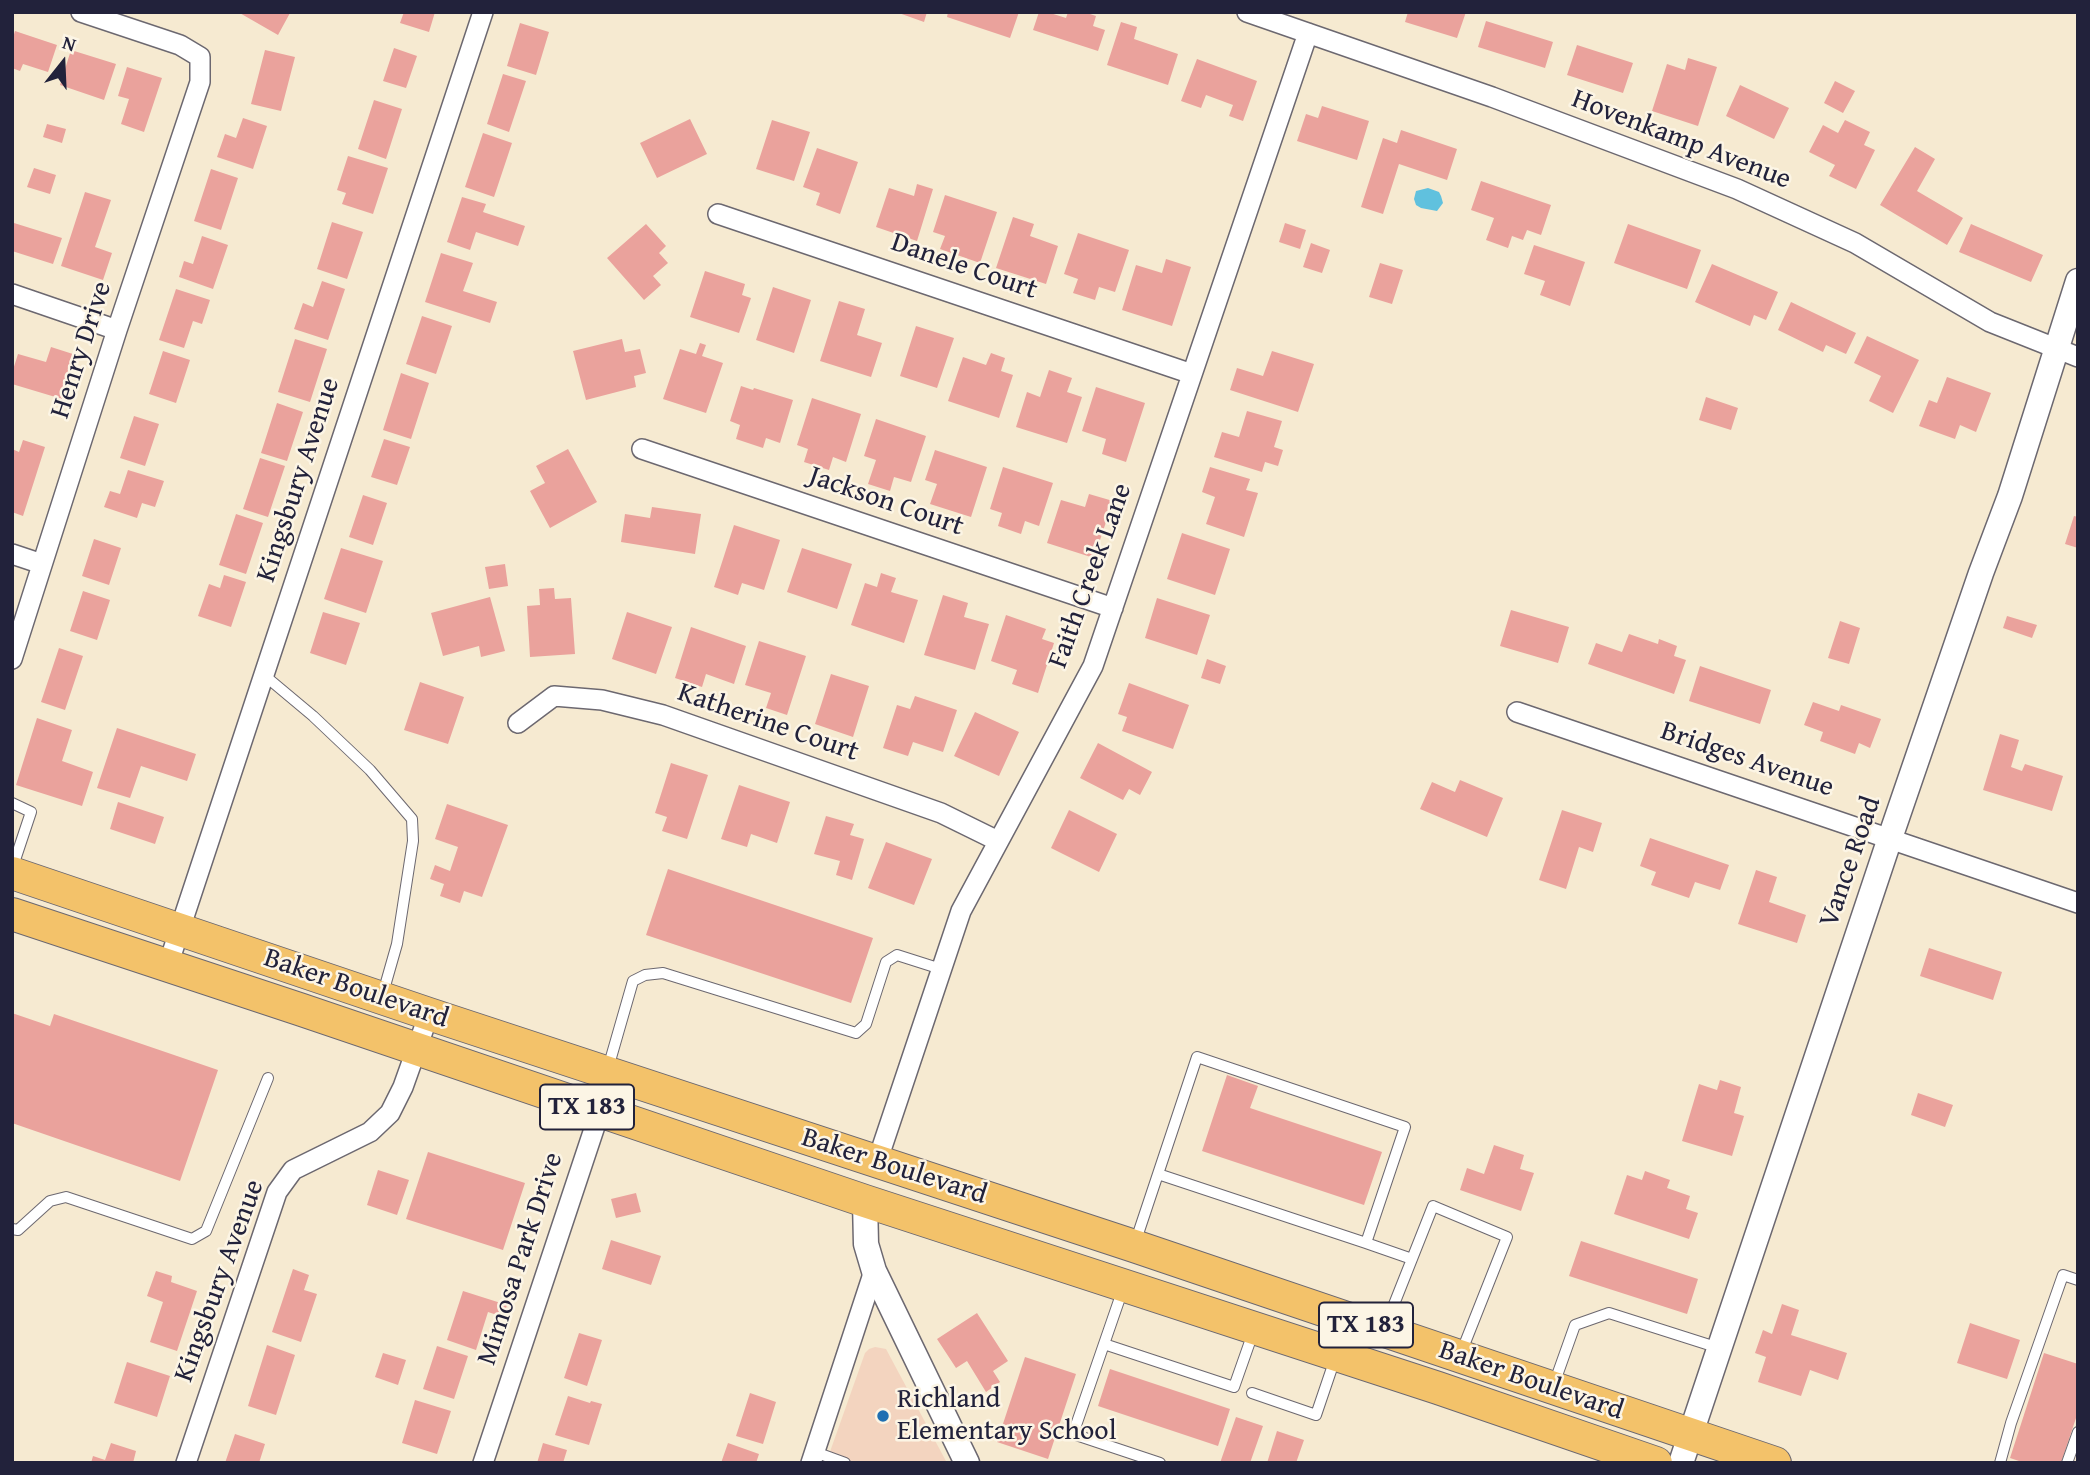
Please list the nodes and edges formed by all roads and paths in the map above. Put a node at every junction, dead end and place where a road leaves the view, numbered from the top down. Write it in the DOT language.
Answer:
graph roads {
  1 [pos="80,12"];
  2 [pos="483,12"];
  3 [pos="1247,12"];
  4 [pos="1308,33"];
  5 [pos="718,214"];
  6 [pos="2078,281"];
  7 [pos="12,294"];
  8 [pos="117,330"];
  9 [pos="2067,354"];
  10 [pos="1192,374"];
  11 [pos="642,449"];
  12 [pos="12,554"];
  13 [pos="42,565"];
  14 [pos="1112,608"];
  15 [pos="12,659"];
  16 [pos="264,675"];
  17 [pos="1517,712"];
  18 [pos="518,723"];
  19 [pos="12,803"];
  20 [pos="1890,838"];
  21 [pos="998,841"];
  22 [pos="12,871"];
  23 [pos="2078,903"];
  24 [pos="12,914"];
  25 [pos="180,930"];
  26 [pos="168,965"];
  27 [pos="942,969"];
  28 [pos="381,997"];
  29 [pos="429,1014"];
  30 [pos="416,1049"];
  31 [pos="607,1072"];
  32 [pos="268,1079"];
  33 [pos="600,1111"];
  34 [pos="877,1162"];
  35 [pos="1158,1174"];
  36 [pos="865,1201"];
  37 [pos="12,1228"];
  38 [pos="1366,1243"];
  39 [pos="1134,1246"];
  40 [pos="1412,1258"];
  41 [pos="874,1271"];
  42 [pos="2078,1280"];
  43 [pos="1125,1286"];
  44 [pos="1254,1328"];
  45 [pos="1384,1331"];
  46 [pos="1104,1344"];
  47 [pos="1720,1348"];
  48 [pos="1337,1356"];
  49 [pos="1460,1357"];
  50 [pos="1552,1388"];
  51 [pos="1252,1393"];
  52 [pos="2078,1432"];
  53 [pos="1686,1449"];
  54 [pos="813,1458"];
  55 [pos="186,1463"];
  56 [pos="483,1463"];
  57 [pos="845,1463"];
  58 [pos="967,1463"];
  59 [pos="1160,1463"];
  60 [pos="1656,1463"];
  61 [pos="1775,1463"];
  62 [pos="2000,1463"];
  63 [pos="2067,1463"];
  1 -- 8 [label="street, Henry Drive"];
  2 -- 16 [label="street, Kingsbury Avenue"];
  3 -- 4 [label="street, Hovenkamp Avenue"];
  4 -- 9 [label="street, Hovenkamp Avenue"];
  4 -- 10 [label="street, Faith Creek Lane"];
  5 -- 10 [label="street, Danele Court"];
  6 -- 9 [label="street, Vance Road"];
  7 -- 8 [label="street"];
  8 -- 13 [label="street, Henry Drive"];
  9 -- 20 [label="street, Vance Road"];
  10 -- 14 [label="street, Faith Creek Lane"];
  11 -- 14 [label="street, Jackson Court"];
  12 -- 13 [label="street"];
  13 -- 15 [label="street, Henry Drive"];
  14 -- 21 [label="street, Faith Creek Lane"];
  16 -- 25 [label="street, Kingsbury Avenue"];
  16 -- 28 [label="lane"];
  17 -- 20 [label="street, Bridges Avenue"];
  18 -- 21 [label="street, Katherine Court"];
  19 -- 22 [label="lane"];
  20 -- 23 [label="street, Bridges Avenue"];
  20 -- 47 [label="street, Vance Road"];
  21 -- 27 [label="street, Faith Creek Lane"];
  22 -- 25 [label="main road, Baker Boulevard / TX 183"];
  24 -- 26 [label="main road, Baker Boulevard / TX 183"];
  25 -- 26 [label="street, Kingsbury Avenue"];
  25 -- 28 [label="main road, Baker Boulevard / TX 183"];
  26 -- 30 [label="main road, Baker Boulevard / TX 183"];
  27 -- 31 [label="lane"];
  27 -- 34 [label="street, Faith Creek Lane"];
  28 -- 29 [label="main road, Baker Boulevard / TX 183"];
  29 -- 30 [label="street, Kingsbury Avenue"];
  29 -- 31 [label="main road, Baker Boulevard / TX 183"];
  30 -- 33 [label="main road, Baker Boulevard / TX 183"];
  30 -- 55 [label="street, Kingsbury Avenue"];
  31 -- 33 [label="street, Mimosa Park Drive"];
  31 -- 34 [label="main road, Baker Boulevard / TX 183"];
  32 -- 37 [label="lane"];
  33 -- 36 [label="main road, Baker Boulevard / TX 183"];
  33 -- 56 [label="street, Mimosa Park Drive"];
  34 -- 36 [label="main road"];
  34 -- 39 [label="main road, Baker Boulevard / TX 183"];
  35 -- 38 [label="lane"];
  35 -- 38 [label="lane"];
  35 -- 39 [label="lane"];
  36 -- 41 [label="street"];
  36 -- 43 [label="main road, Baker Boulevard / TX 183"];
  38 -- 40 [label="lane"];
  39 -- 45 [label="main road, Baker Boulevard / TX 183"];
  40 -- 45 [label="lane"];
  40 -- 49 [label="lane"];
  41 -- 54 [label="street"];
  41 -- 58 [label="street"];
  42 -- 62 [label="lane"];
  43 -- 44 [label="main road, Baker Boulevard / TX 183"];
  43 -- 46 [label="lane"];
  44 -- 46 [label="lane"];
  44 -- 48 [label="main road, Baker Boulevard / TX 183"];
  45 -- 49 [label="main road, Baker Boulevard / TX 183"];
  46 -- 59 [label="lane"];
  47 -- 50 [label="lane"];
  47 -- 53 [label="street, Vance Road"];
  48 -- 51 [label="lane"];
  48 -- 60 [label="main road, Baker Boulevard / TX 183"];
  49 -- 50 [label="main road, Baker Boulevard / TX 183"];
  50 -- 53 [label="main road, Baker Boulevard / TX 183"];
  52 -- 63 [label="lane"];
  53 -- 61 [label="main road, Baker Boulevard / TX 183"];
  54 -- 57 [label="lane"];
}
